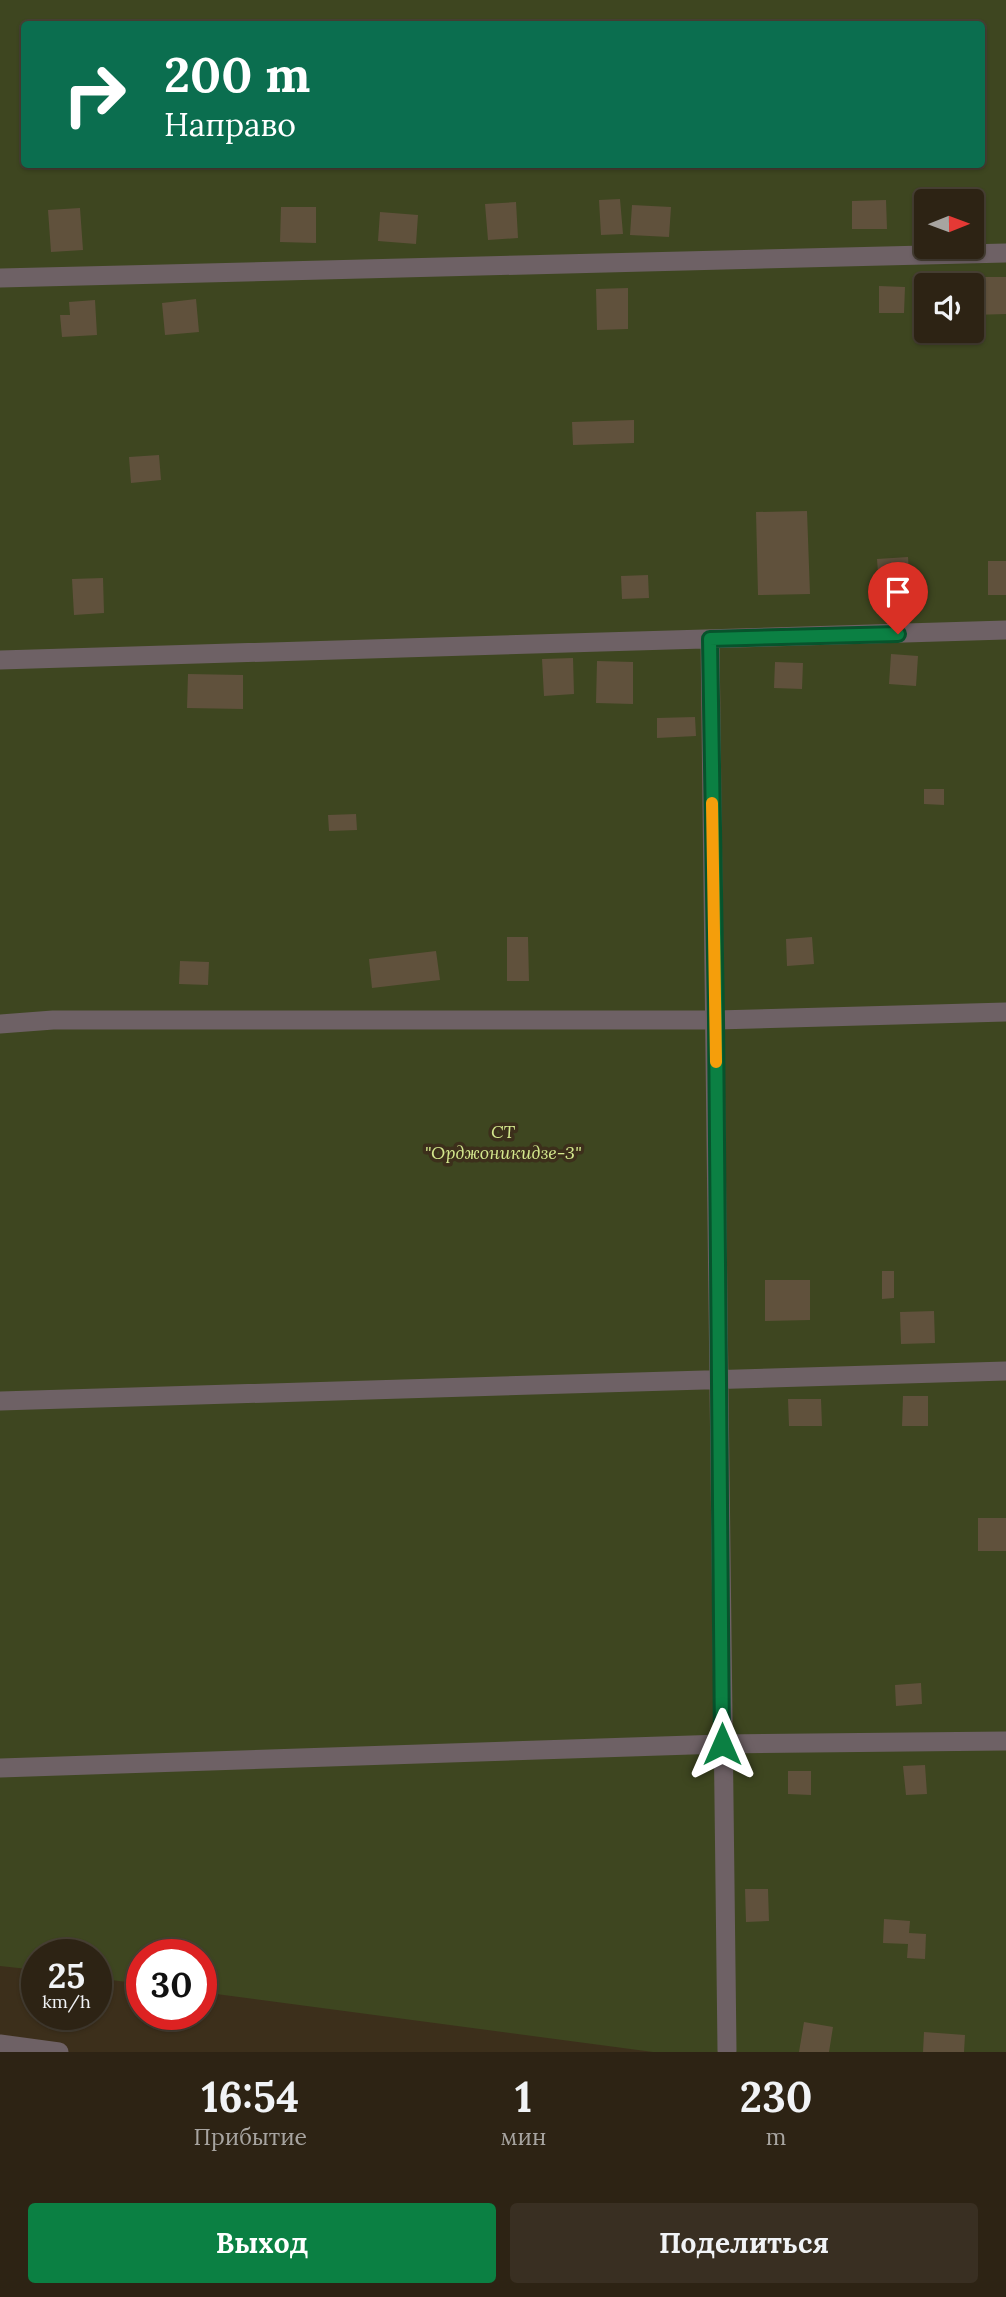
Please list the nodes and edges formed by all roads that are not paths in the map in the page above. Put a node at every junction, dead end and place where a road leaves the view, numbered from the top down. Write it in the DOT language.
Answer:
graph roads {
  1 [pos="1006,253"];
  2 [pos="0,278"];
  3 [pos="1006,630"];
  4 [pos="710,639"];
  5 [pos="0,660"];
  6 [pos="1006,1012"];
  7 [pos="716,1020"];
  8 [pos="0,1024"];
  9 [pos="1006,1371"];
  10 [pos="720,1380"];
  11 [pos="0,1401"];
  12 [pos="1006,1741"];
  13 [pos="722,1744"];
  14 [pos="0,1768"];
  15 [pos="0,2044"];
  16 [pos="727,2050"];
  17 [pos="59,2052"];
  1 -- 2 [label="street"];
  3 -- 4 [label="street"];
  4 -- 5 [label="street"];
  4 -- 7 [label="street"];
  6 -- 7 [label="street"];
  7 -- 8 [label="street"];
  7 -- 10 [label="street"];
  9 -- 10 [label="street"];
  10 -- 11 [label="street"];
  10 -- 13 [label="street"];
  12 -- 13 [label="street"];
  13 -- 14 [label="street"];
  13 -- 16 [label="street"];
  15 -- 17 [label="street"];
}
